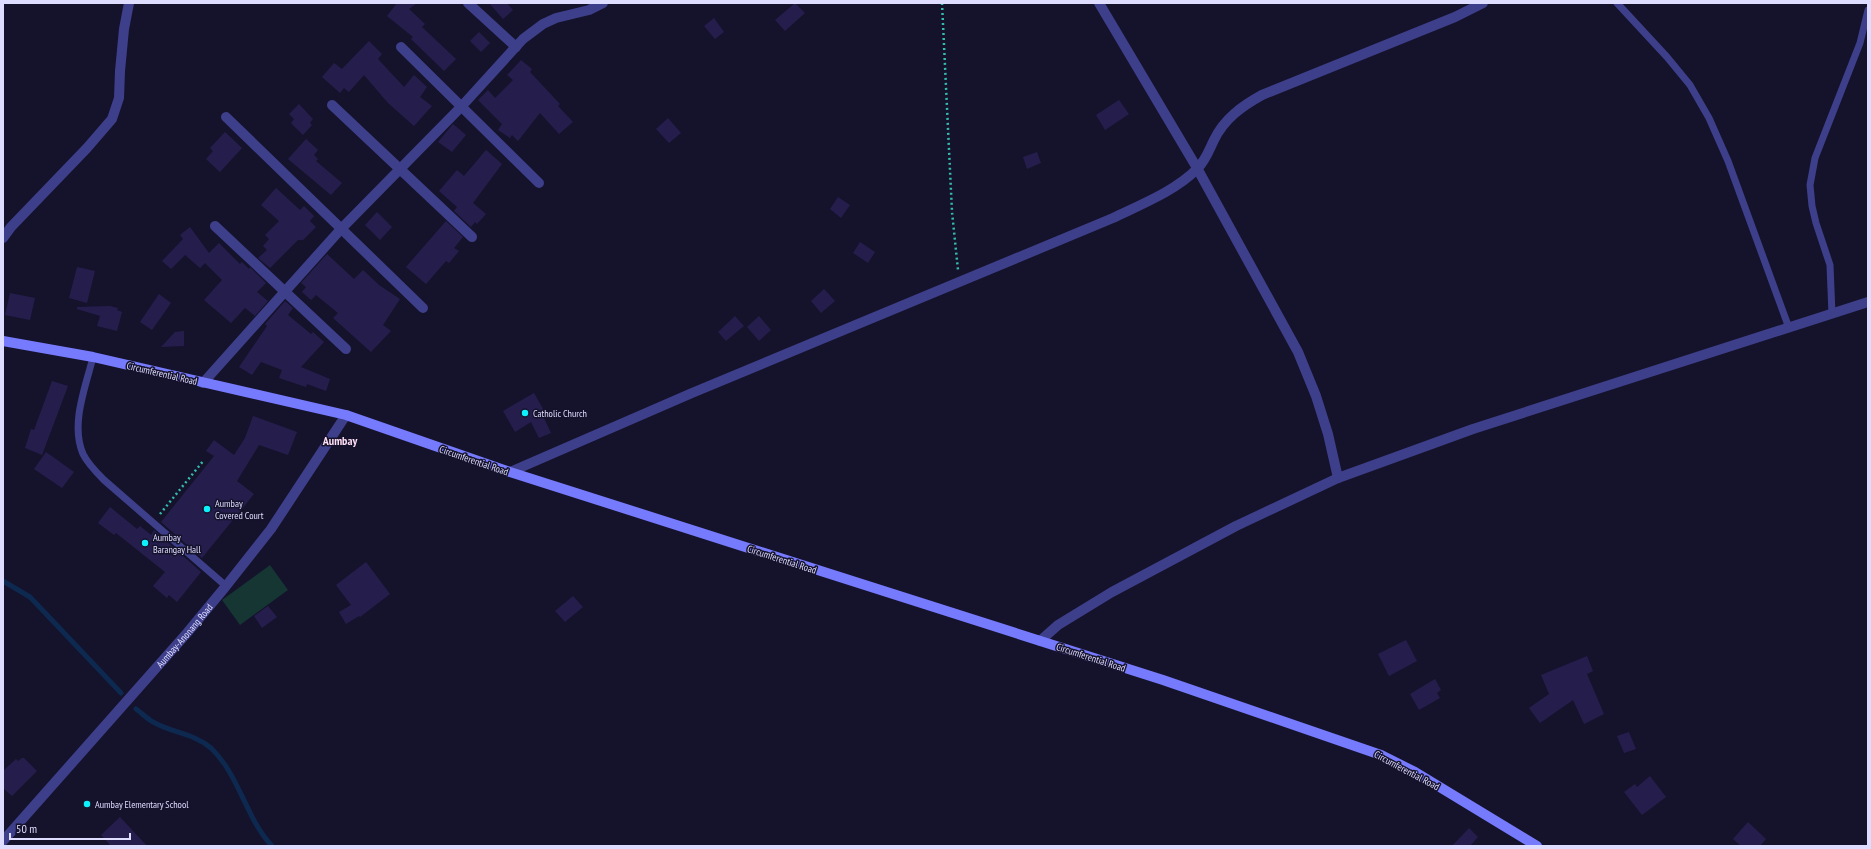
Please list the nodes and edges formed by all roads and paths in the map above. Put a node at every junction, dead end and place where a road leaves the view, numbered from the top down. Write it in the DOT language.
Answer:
graph roads {
  1 [pos="129,3"];
  2 [pos="468,3"];
  3 [pos="603,3"];
  4 [pos="942,3"];
  5 [pos="1099,3"];
  6 [pos="1483,3"];
  7 [pos="1617,3"];
  8 [pos="1868,10"];
  9 [pos="401,47"];
  10 [pos="516,47"];
  11 [pos="332,105"];
  12 [pos="461,107"];
  13 [pos="226,117"];
  14 [pos="400,168"];
  15 [pos="1197,168"];
  16 [pos="539,183"];
  17 [pos="215,226"];
  18 [pos="341,230"];
  19 [pos="472,237"];
  20 [pos="3,238"];
  21 [pos="959,283"];
  22 [pos="285,290"];
  23 [pos="1868,302"];
  24 [pos="423,308"];
  25 [pos="1832,314"];
  26 [pos="1789,328"];
  27 [pos="3,341"];
  28 [pos="346,349"];
  29 [pos="93,357"];
  30 [pos="203,383"];
  31 [pos="346,415"];
  32 [pos="204,460"];
  33 [pos="510,472"];
  34 [pos="1338,478"];
  35 [pos="152,524"];
  36 [pos="226,586"];
  37 [pos="1040,641"];
  38 [pos="3,841"];
  39 [pos="1537,846"];
  1 -- 20 [label="street"];
  2 -- 10 [label="street"];
  3 -- 10 [label="street"];
  4 -- 21 [label="path"];
  5 -- 15 [label="street"];
  6 -- 15 [label="street"];
  7 -- 26 [label="lane"];
  8 -- 25 [label="lane"];
  9 -- 12 [label="street"];
  10 -- 12 [label="street"];
  11 -- 14 [label="street"];
  12 -- 14 [label="street"];
  12 -- 16 [label="street"];
  13 -- 18 [label="street"];
  14 -- 18 [label="street"];
  14 -- 19 [label="street"];
  15 -- 21 [label="street"];
  15 -- 34 [label="street"];
  17 -- 22 [label="street"];
  18 -- 22 [label="street"];
  18 -- 24 [label="street"];
  21 -- 33 [label="street"];
  22 -- 28 [label="street"];
  22 -- 30 [label="street"];
  23 -- 25 [label="street"];
  25 -- 26 [label="street"];
  26 -- 34 [label="street"];
  27 -- 29 [label="main road, Circumferential Road"];
  29 -- 30 [label="main road, Circumferential Road"];
  29 -- 35 [label="lane"];
  30 -- 31 [label="main road, Circumferential Road"];
  31 -- 33 [label="main road, Circumferential Road"];
  31 -- 36 [label="street, Aumbay-Anonang Road"];
  32 -- 35 [label="path"];
  33 -- 37 [label="main road, Circumferential Road"];
  34 -- 37 [label="street"];
  35 -- 36 [label="lane"];
  36 -- 38 [label="street, Aumbay-Anonang Road"];
  37 -- 39 [label="main road, Circumferential Road"];
}
